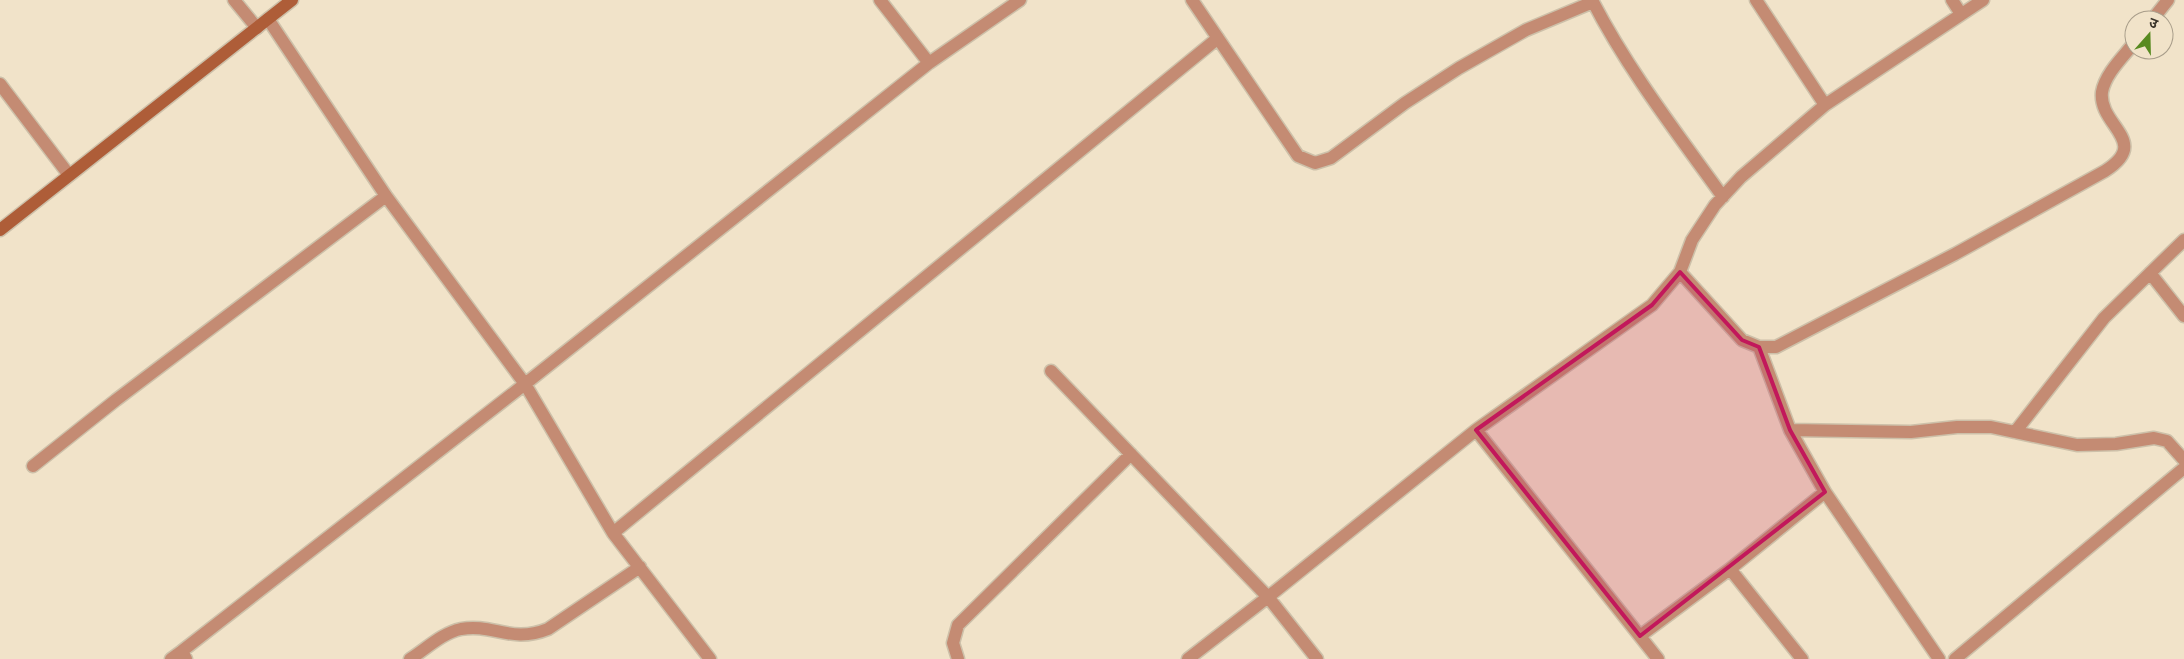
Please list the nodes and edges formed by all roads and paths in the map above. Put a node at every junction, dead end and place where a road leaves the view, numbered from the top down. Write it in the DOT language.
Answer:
graph roads {
  1 [pos="234,0"];
  2 [pos="292,0"];
  3 [pos="880,0"];
  4 [pos="1020,0"];
  5 [pos="1192,0"];
  6 [pos="1756,0"];
  7 [pos="1952,0"];
  8 [pos="1983,0"];
  9 [pos="2168,0"];
  10 [pos="1592,1"];
  11 [pos="2160,10"];
  12 [pos="1961,14"];
  13 [pos="268,19"];
  14 [pos="257,28"];
  15 [pos="1218,38"];
  16 [pos="2124,56"];
  17 [pos="929,62"];
  18 [pos="0,84"];
  19 [pos="1825,105"];
  20 [pos="69,175"];
  21 [pos="386,196"];
  22 [pos="1723,197"];
  23 [pos="0,230"];
  24 [pos="2184,240"];
  25 [pos="1680,272"];
  26 [pos="2150,273"];
  27 [pos="2184,316"];
  28 [pos="1759,347"];
  29 [pos="1051,371"];
  30 [pos="526,384"];
  31 [pos="1476,430"];
  32 [pos="1790,430"];
  33 [pos="2015,432"];
  34 [pos="1131,454"];
  35 [pos="2184,460"];
  36 [pos="33,466"];
  37 [pos="2184,468"];
  38 [pos="1824,492"];
  39 [pos="613,533"];
  40 [pos="640,567"];
  41 [pos="1730,569"];
  42 [pos="1268,597"];
  43 [pos="1640,636"];
  44 [pos="184,655"];
  45 [pos="172,659"];
  46 [pos="410,659"];
  47 [pos="710,659"];
  48 [pos="958,659"];
  49 [pos="1188,659"];
  50 [pos="1317,659"];
  51 [pos="1658,659"];
  52 [pos="1802,659"];
  53 [pos="1939,659"];
  54 [pos="1955,659"];
  1 -- 14 [label="street"];
  2 -- 13 [label="street"];
  3 -- 17 [label="street"];
  4 -- 17 [label="street"];
  5 -- 15 [label="street"];
  6 -- 19 [label="street"];
  7 -- 12 [label="street"];
  8 -- 12 [label="street"];
  9 -- 11 [label="street"];
  10 -- 15 [label="street"];
  10 -- 22 [label="street"];
  12 -- 19 [label="street"];
  13 -- 14 [label="street"];
  13 -- 21 [label="street"];
  14 -- 20 [label="street"];
  15 -- 39 [label="street"];
  16 -- 28 [label="street"];
  17 -- 30 [label="street"];
  18 -- 20 [label="street"];
  19 -- 22 [label="street"];
  20 -- 23 [label="street"];
  21 -- 30 [label="street"];
  21 -- 36 [label="street"];
  22 -- 25 [label="street"];
  24 -- 26 [label="street"];
  25 -- 28 [label="street"];
  25 -- 31 [label="street"];
  26 -- 27 [label="street"];
  26 -- 33 [label="street"];
  28 -- 32 [label="street"];
  29 -- 34 [label="street"];
  30 -- 39 [label="street"];
  30 -- 44 [label="street"];
  31 -- 42 [label="street"];
  31 -- 43 [label="street"];
  32 -- 33 [label="street"];
  32 -- 38 [label="street"];
  33 -- 35 [label="street"];
  34 -- 42 [label="street"];
  34 -- 48 [label="street"];
  37 -- 54 [label="street"];
  38 -- 41 [label="street"];
  38 -- 53 [label="street"];
  39 -- 40 [label="street"];
  40 -- 46 [label="street"];
  40 -- 47 [label="street"];
  41 -- 43 [label="street"];
  41 -- 52 [label="street"];
  42 -- 49 [label="street"];
  42 -- 50 [label="street"];
  43 -- 51 [label="street"];
  44 -- 45 [label="street"];
}
